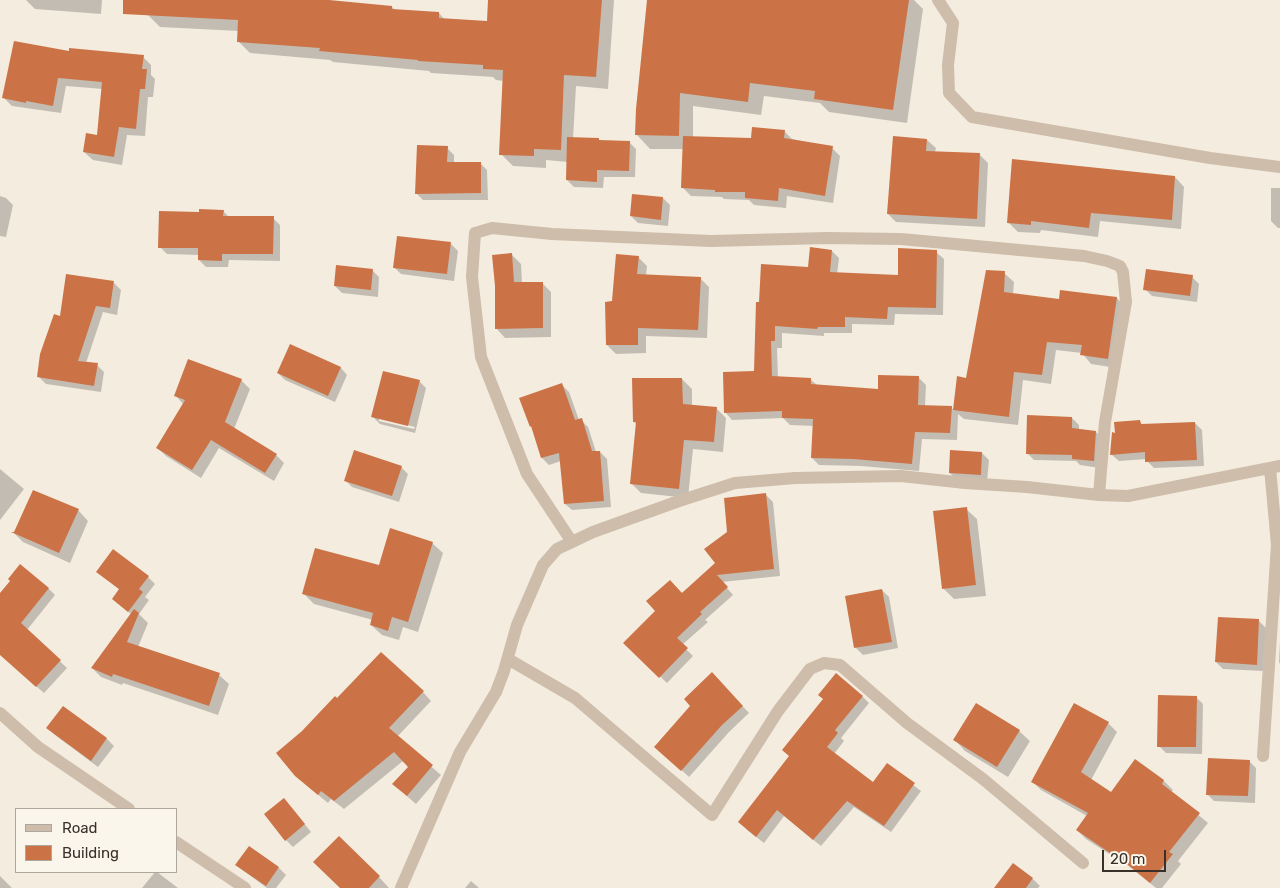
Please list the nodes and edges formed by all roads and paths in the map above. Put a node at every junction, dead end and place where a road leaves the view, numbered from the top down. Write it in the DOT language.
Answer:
graph roads {
  1 [pos="938,0"];
  2 [pos="1280,167"];
  3 [pos="1275,467"];
  4 [pos="1099,495"];
  5 [pos="572,542"];
  6 [pos="508,659"];
  7 [pos="0,713"];
  8 [pos="1263,756"];
  9 [pos="127,808"];
  10 [pos="178,843"];
  11 [pos="1083,863"];
  12 [pos="245,888"];
  13 [pos="401,888"];
  1 -- 2 [label="street"];
  3 -- 4 [label="street"];
  3 -- 8 [label="street"];
  4 -- 5 [label="street"];
  4 -- 5 [label="street"];
  5 -- 6 [label="street"];
  6 -- 11 [label="street"];
  6 -- 13 [label="street"];
  7 -- 9 [label="street"];
  10 -- 12 [label="street"];
}
